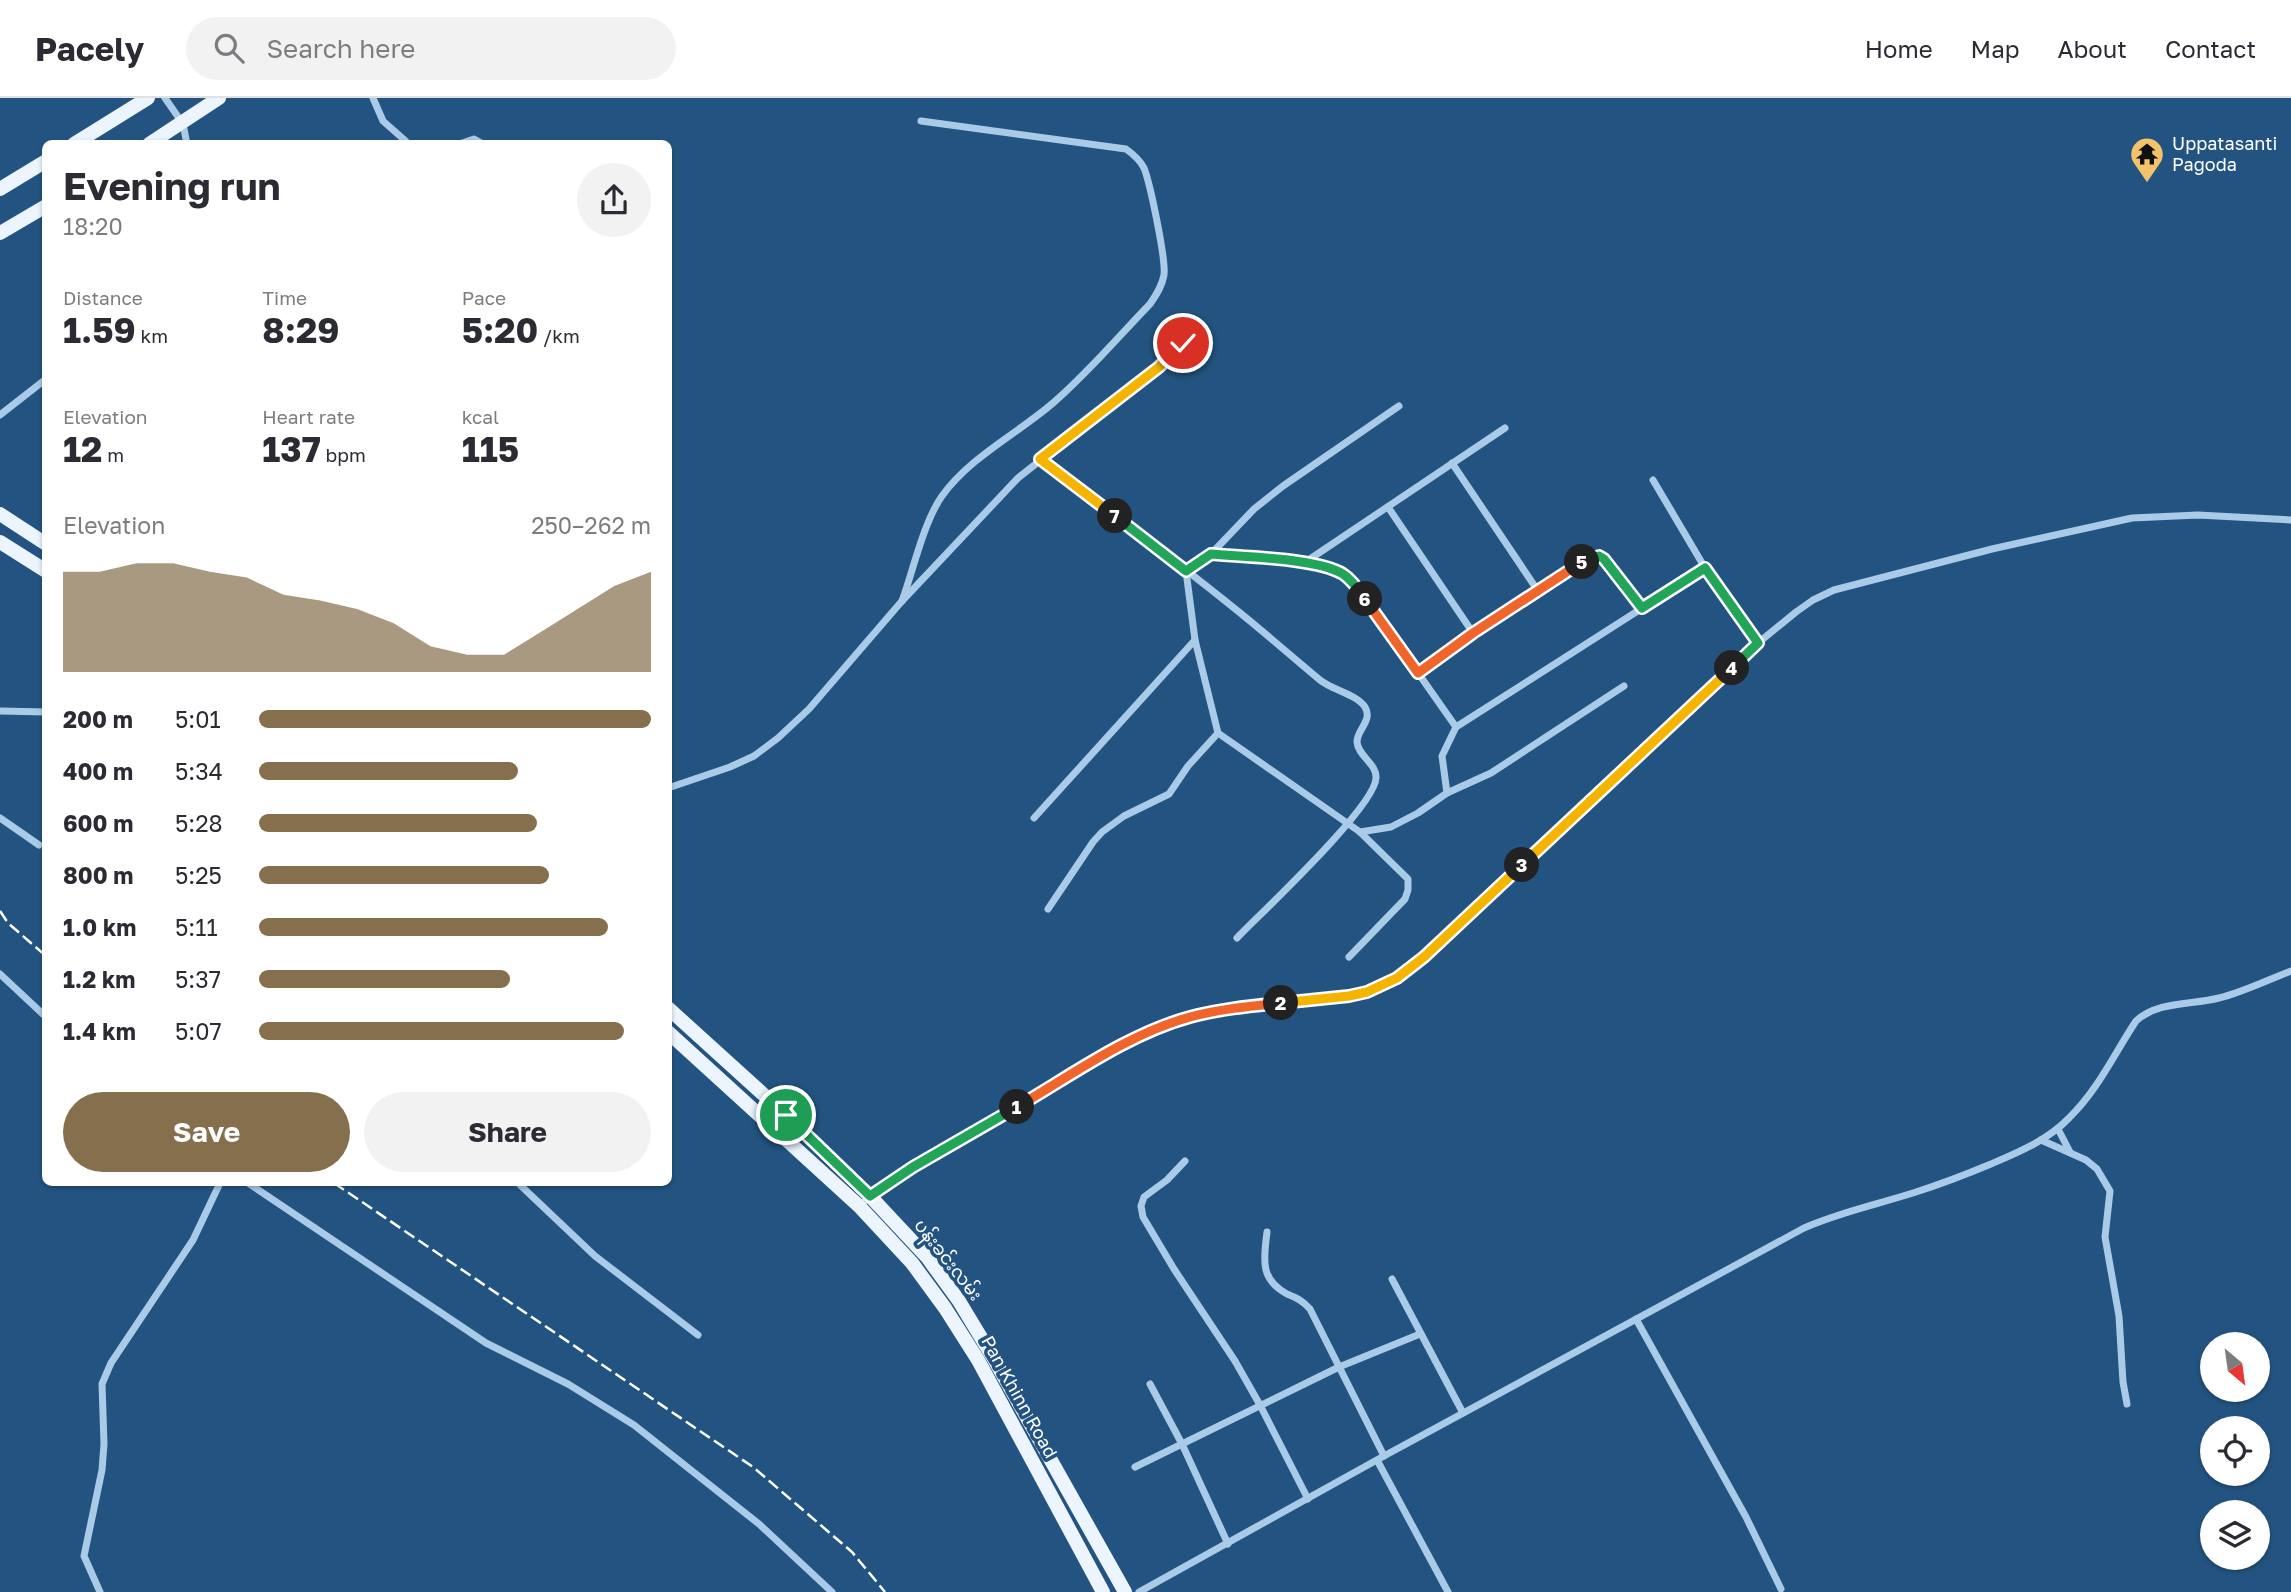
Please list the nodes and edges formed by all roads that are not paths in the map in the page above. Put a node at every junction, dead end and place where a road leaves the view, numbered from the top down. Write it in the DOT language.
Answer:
graph roads {
  1 [pos="148,98"];
  2 [pos="165,98"];
  3 [pos="219,98"];
  4 [pos="373,98"];
  5 [pos="921,121"];
  6 [pos="183,124"];
  7 [pos="80,140"];
  8 [pos="156,140"];
  9 [pos="186,140"];
  10 [pos="404,140"];
  11 [pos="42,163"];
  12 [pos="0,189"];
  13 [pos="42,207"];
  14 [pos="0,233"];
  15 [pos="1183,343"];
  16 [pos="42,382"];
  17 [pos="1399,406"];
  18 [pos="0,415"];
  19 [pos="1505,428"];
  20 [pos="1040,459"];
  21 [pos="1452,463"];
  22 [pos="1653,481"];
  23 [pos="1388,507"];
  24 [pos="0,514"];
  25 [pos="2291,520"];
  26 [pos="42,541"];
  27 [pos="0,542"];
  28 [pos="1211,554"];
  29 [pos="1304,563"];
  30 [pos="42,568"];
  31 [pos="1705,568"];
  32 [pos="1186,571"];
  33 [pos="1538,591"];
  34 [pos="902,601"];
  35 [pos="1642,608"];
  36 [pos="1473,633"];
  37 [pos="1195,640"];
  38 [pos="1758,643"];
  39 [pos="1418,673"];
  40 [pos="1624,686"];
  41 [pos="0,711"];
  42 [pos="42,712"];
  43 [pos="1457,727"];
  44 [pos="1218,733"];
  45 [pos="672,787"];
  46 [pos="1447,793"];
  47 [pos="0,818"];
  48 [pos="1034,818"];
  49 [pos="1349,824"];
  50 [pos="1360,832"];
  51 [pos="39,845"];
  52 [pos="1048,909"];
  53 [pos="1237,938"];
  54 [pos="1349,957"];
  55 [pos="2291,971"];
  56 [pos="0,974"];
  57 [pos="672,1012"];
  58 [pos="42,1013"];
  59 [pos="672,1035"];
  60 [pos="2058,1129"];
  61 [pos="2041,1140"];
  62 [pos="2071,1152"];
  63 [pos="1185,1161"];
  64 [pos="219,1186"];
  65 [pos="252,1186"];
  66 [pos="521,1186"];
  67 [pos="864,1201"];
  68 [pos="1267,1231"];
  69 [pos="1392,1279"];
  70 [pos="1636,1319"];
  71 [pos="1420,1334"];
  72 [pos="698,1335"];
  73 [pos="1339,1367"];
  74 [pos="1150,1384"];
  75 [pos="2126,1404"];
  76 [pos="1260,1405"];
  77 [pos="1462,1413"];
  78 [pos="1182,1444"];
  79 [pos="1380,1458"];
  80 [pos="1135,1467"];
  81 [pos="1308,1499"];
  82 [pos="1228,1544"];
  83 [pos="1782,1590"];
  84 [pos="100,1592"];
  85 [pos="832,1592"];
  86 [pos="1103,1592"];
  87 [pos="1125,1592"];
  88 [pos="1139,1592"];
  89 [pos="1448,1592"];
  90 [pos="1771,1592"];
  1 -- 7 [label="main road"];
  2 -- 6 [label="street"];
  3 -- 6 [label="main road"];
  4 -- 10 [label="street"];
  5 -- 34 [label="street"];
  6 -- 8 [label="main road"];
  6 -- 9 [label="street"];
  11 -- 12 [label="main road"];
  13 -- 14 [label="main road"];
  15 -- 20 [label="street"];
  16 -- 18 [label="street"];
  17 -- 28 [label="street"];
  19 -- 21 [label="street"];
  20 -- 32 [label="street"];
  20 -- 34 [label="street"];
  21 -- 23 [label="street"];
  21 -- 33 [label="street"];
  22 -- 31 [label="street"];
  23 -- 29 [label="street"];
  23 -- 36 [label="street"];
  24 -- 26 [label="main road"];
  25 -- 38 [label="street"];
  27 -- 30 [label="main road"];
  28 -- 29 [label="street"];
  28 -- 32 [label="street"];
  29 -- 39 [label="street"];
  31 -- 35 [label="street"];
  31 -- 38 [label="street"];
  32 -- 37 [label="street"];
  32 -- 49 [label="street"];
  33 -- 35 [label="street"];
  33 -- 36 [label="street"];
  34 -- 45 [label="street"];
  35 -- 43 [label="street"];
  36 -- 39 [label="street"];
  37 -- 44 [label="street"];
  37 -- 48 [label="street"];
  38 -- 67 [label="street"];
  39 -- 43 [label="street"];
  40 -- 46 [label="street"];
  41 -- 42 [label="street"];
  43 -- 46 [label="street"];
  44 -- 49 [label="street"];
  44 -- 52 [label="street"];
  46 -- 50 [label="street"];
  47 -- 51 [label="street"];
  49 -- 50 [label="street"];
  49 -- 53 [label="street"];
  50 -- 54 [label="street"];
  55 -- 60 [label="street"];
  56 -- 58 [label="street"];
  57 -- 67 [label="main road, ပန်းခင်းလမ်း"];
  59 -- 67 [label="main road, Pan Khinn Road"];
  60 -- 61 [label="street"];
  60 -- 62 [label="street"];
  61 -- 62 [label="street"];
  61 -- 70 [label="street"];
  62 -- 75 [label="street"];
  63 -- 76 [label="street"];
  64 -- 84 [label="street"];
  65 -- 85 [label="street"];
  66 -- 72 [label="street"];
  67 -- 86 [label="main road, Pan Khinn Road"];
  67 -- 87 [label="main road, ပန်းခင်းလမ်း"];
  68 -- 73 [label="street"];
  69 -- 71 [label="street"];
  70 -- 77 [label="street"];
  70 -- 83 [label="street"];
  71 -- 73 [label="street"];
  71 -- 77 [label="street"];
  73 -- 76 [label="street"];
  73 -- 79 [label="street"];
  74 -- 78 [label="street"];
  76 -- 78 [label="street"];
  76 -- 81 [label="street"];
  77 -- 79 [label="street"];
  78 -- 80 [label="street"];
  78 -- 82 [label="street"];
  79 -- 81 [label="street"];
  79 -- 89 [label="street"];
  81 -- 82 [label="street"];
  82 -- 88 [label="street"];
  83 -- 90 [label="street"];
}
